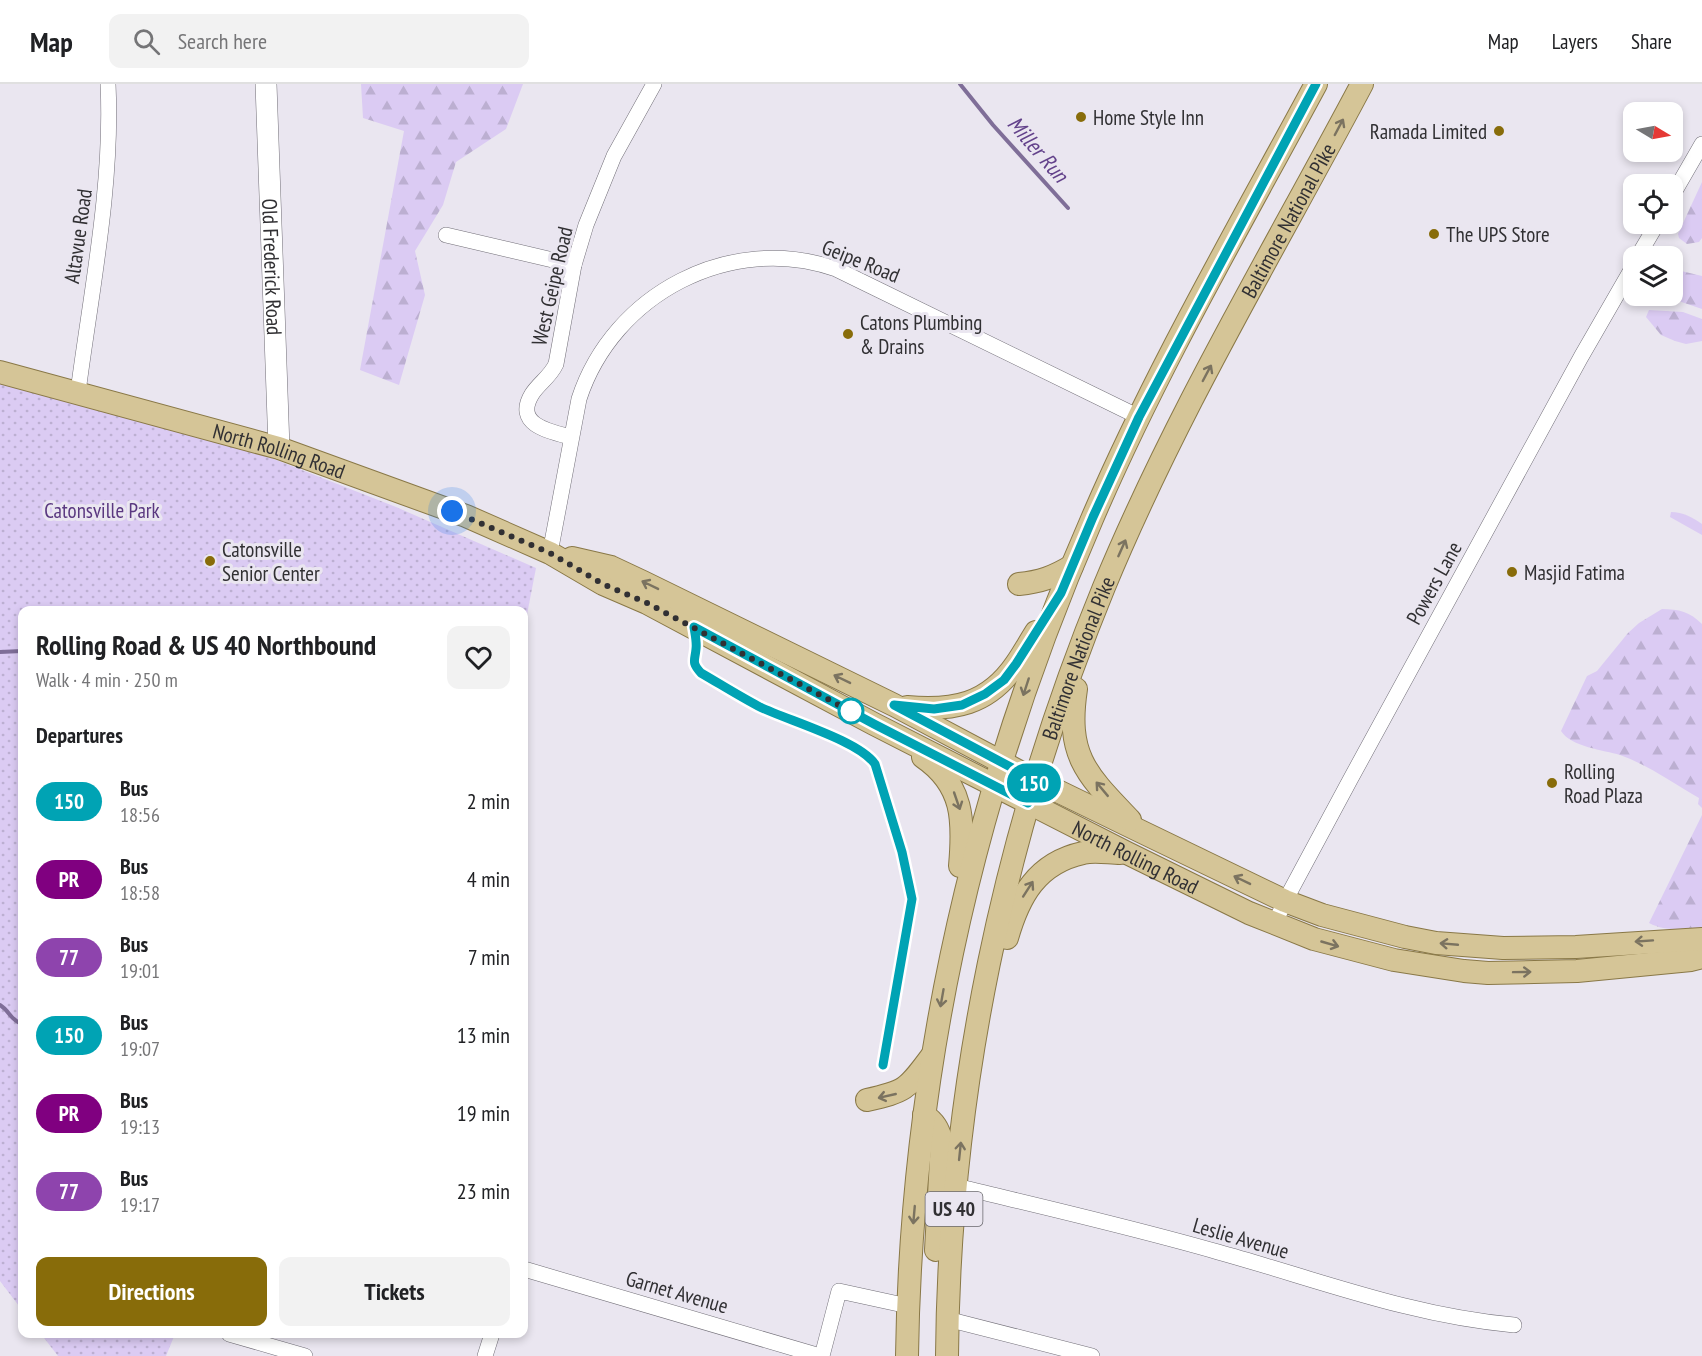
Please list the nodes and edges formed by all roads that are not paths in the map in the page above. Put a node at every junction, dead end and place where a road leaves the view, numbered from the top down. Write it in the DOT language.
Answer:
graph roads {
  1 [pos="108,84"];
  2 [pos="266,84"];
  3 [pos="654,84"];
  4 [pos="1316,84"];
  5 [pos="1362,84"];
  6 [pos="1702,144"];
  7 [pos="1683,177"];
  8 [pos="446,235"];
  9 [pos="574,265"];
  10 [pos="1623,284"];
  11 [pos="0,372"];
  12 [pos="78,392"];
  13 [pos="1139,417"];
  14 [pos="571,437"];
  15 [pos="279,448"];
  16 [pos="550,553"];
  17 [pos="1072,566"];
  18 [pos="1019,584"];
  19 [pos="1061,593"];
  20 [pos="1085,634"];
  21 [pos="894,705"];
  22 [pos="870,721"];
  23 [pos="1002,762"];
  24 [pos="1035,780"];
  25 [pos="995,785"];
  26 [pos="1028,803"];
  27 [pos="1142,832"];
  28 [pos="1127,853"];
  29 [pos="1285,901"];
  30 [pos="1275,924"];
  31 [pos="1702,939"];
  32 [pos="954,940"];
  33 [pos="1702,957"];
  34 [pos="932,1056"];
  35 [pos="971,1064"];
  36 [pos="867,1100"];
  37 [pos="924,1115"];
  38 [pos="956,1186"];
  39 [pos="528,1270"];
  40 [pos="908,1306"];
  41 [pos="947,1319"];
  42 [pos="1514,1325"];
  43 [pos="243,1338"];
  44 [pos="491,1338"];
  45 [pos="1056,1352"];
  46 [pos="305,1356"];
  47 [pos="485,1356"];
  48 [pos="821,1356"];
  49 [pos="907,1356"];
  50 [pos="946,1356"];
  51 [pos="1092,1356"];
  1 -- 12 [label="street, Altavue Road"];
  2 -- 15 [label="street, Old Frederick Road"];
  3 -- 9 [label="street, West Geipe Road"];
  4 -- 13 [label="main road, Baltimore National Pike / US 40"];
  20 -- 5 [label="main road, Baltimore National Pike / US 40, one-way"];
  6 -- 7 [label="street"];
  8 -- 9 [label="street"];
  9 -- 14 [label="street, West Geipe Road"];
  10 -- 29 [label="street, Powers Lane"];
  11 -- 12 [label="main road, North Rolling Road"];
  12 -- 15 [label="main road, North Rolling Road"];
  13 -- 14 [label="street, Geipe Road"];
  13 -- 17 [label="main road, Baltimore National Pike / US 40"];
  14 -- 16 [label="street, Geipe Road"];
  15 -- 16 [label="main road, North Rolling Road"];
  21 -- 16 [label="main road, North Rolling Road, one-way"];
  16 -- 22 [label="main road, North Rolling Road"];
  17 -- 18 [label="main road"];
  17 -- 19 [label="main road, Baltimore National Pike / US 40"];
  19 -- 21 [label="main road"];
  19 -- 23 [label="main road, Baltimore National Pike / US 40, one-way"];
  20 -- 24 [label="main road, Baltimore National Pike / US 40"];
  27 -- 20 [label="main road, one-way"];
  21 -- 23 [label="main road, North Rolling Road"];
  22 -- 25 [label="main road, North Rolling Road"];
  22 -- 32 [label="main road, one-way"];
  23 -- 24 [label="main road, North Rolling Road"];
  23 -- 25 [label="main road, Baltimore National Pike / US 40"];
  24 -- 26 [label="main road, Baltimore National Pike / US 40"];
  24 -- 27 [label="main road, North Rolling Road"];
  25 -- 26 [label="main road, North Rolling Road"];
  25 -- 32 [label="main road, Baltimore National Pike / US 40"];
  26 -- 28 [label="main road, North Rolling Road"];
  26 -- 35 [label="main road, Baltimore National Pike / US 40"];
  29 -- 27 [label="main road, North Rolling Road, one-way"];
  28 -- 30 [label="main road, North Rolling Road"];
  35 -- 28 [label="main road, one-way"];
  29 -- 30 [label="street, Powers Lane"];
  31 -- 29 [label="main road, North Rolling Road, one-way"];
  30 -- 33 [label="main road, North Rolling Road, one-way"];
  32 -- 34 [label="main road, Baltimore National Pike / US 40, one-way"];
  34 -- 36 [label="main road, one-way"];
  34 -- 37 [label="main road, Baltimore National Pike / US 40"];
  38 -- 35 [label="main road, Baltimore National Pike / US 40, one-way"];
  37 -- 40 [label="main road, Baltimore National Pike / US 40, one-way"];
  37 -- 41 [label="main road"];
  38 -- 41 [label="main road, Baltimore National Pike / US 40"];
  38 -- 42 [label="street, Leslie Avenue"];
  39 -- 48 [label="street, Garnet Avenue"];
  40 -- 48 [label="street"];
  40 -- 49 [label="main road, Baltimore National Pike / US 40"];
  41 -- 45 [label="street"];
  41 -- 50 [label="main road, Baltimore National Pike / US 40"];
  43 -- 46 [label="street"];
  44 -- 47 [label="street"];
  45 -- 51 [label="street"];
}
